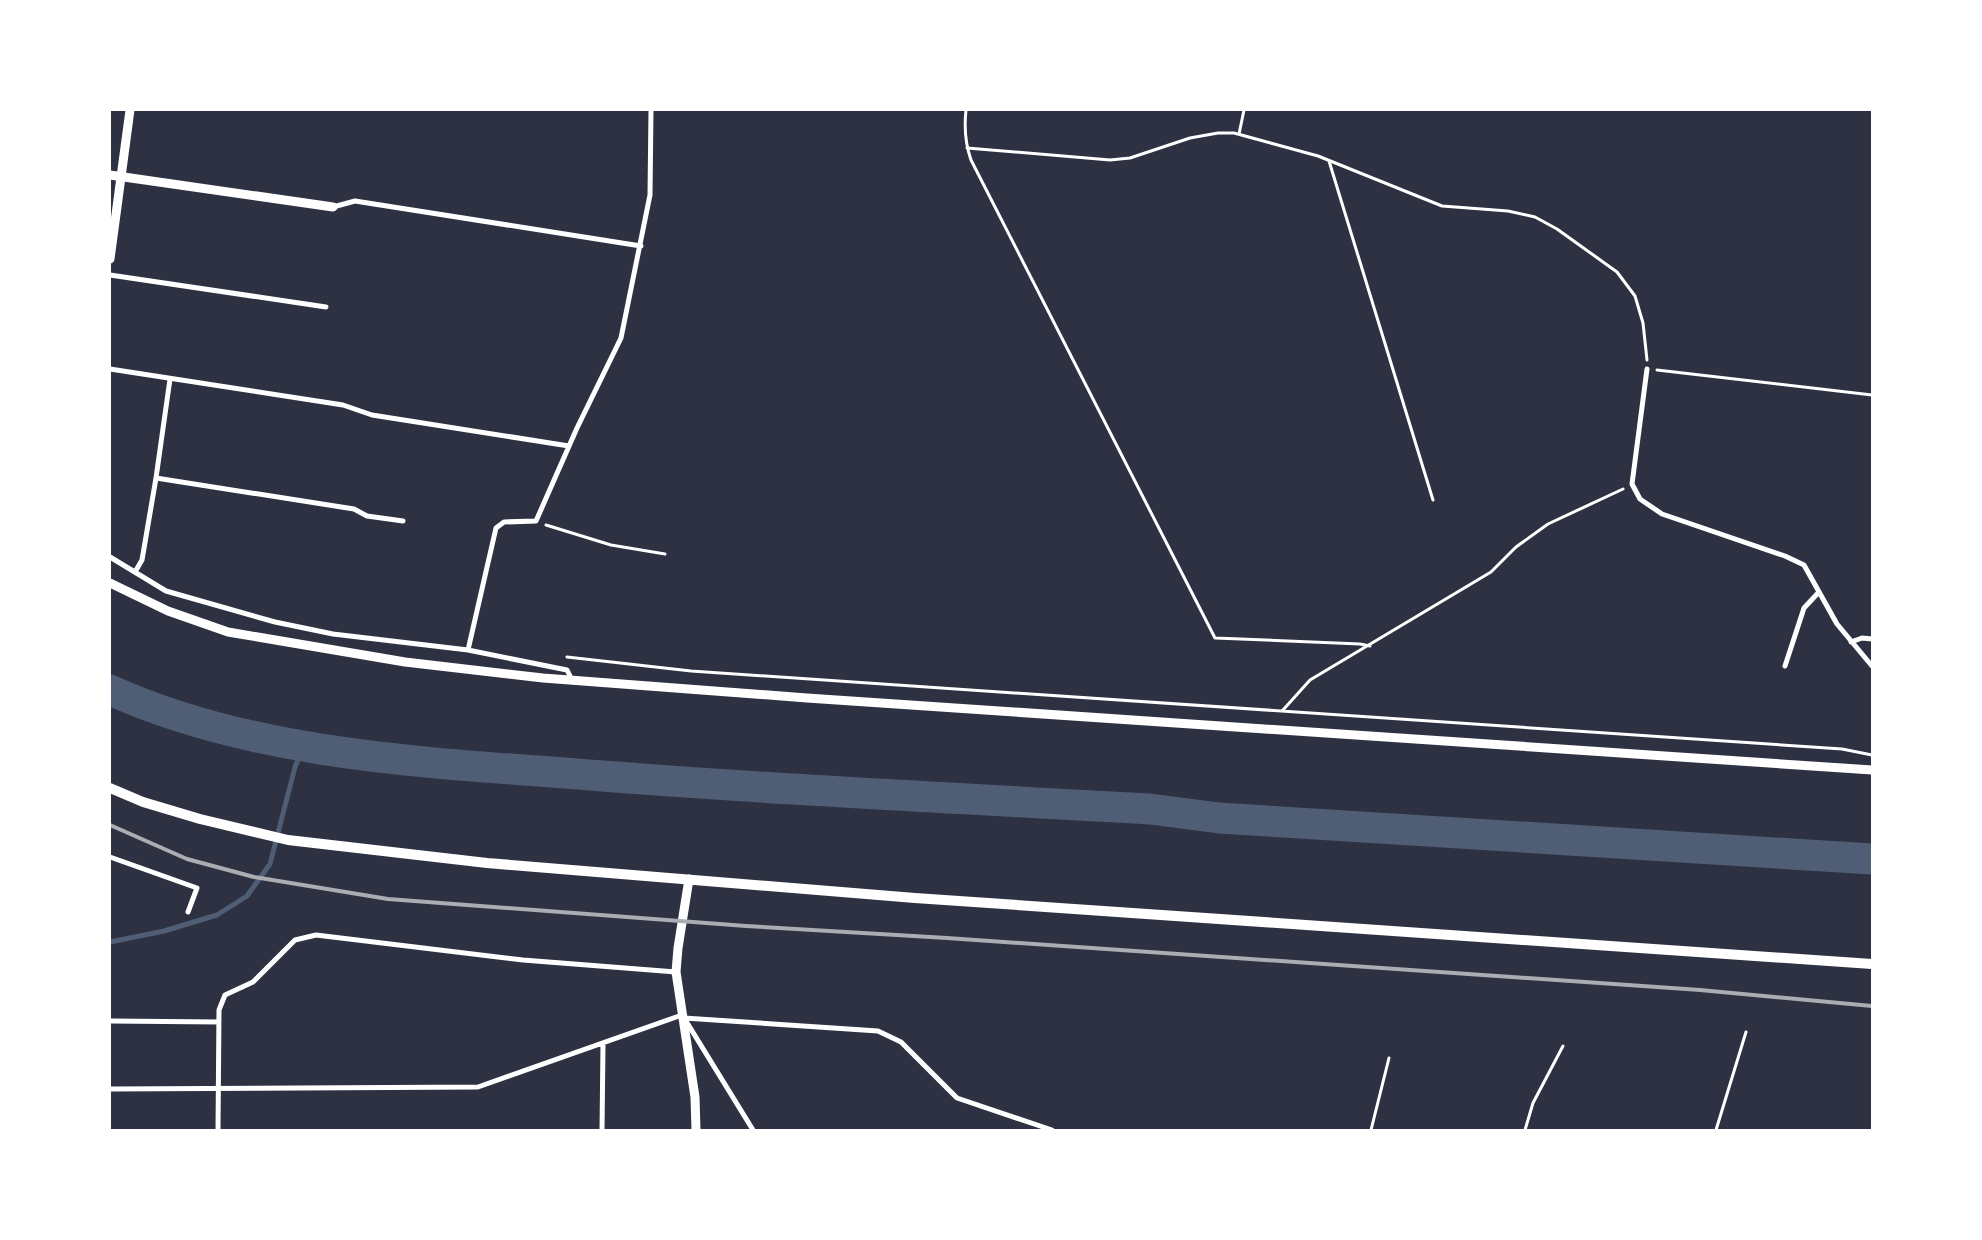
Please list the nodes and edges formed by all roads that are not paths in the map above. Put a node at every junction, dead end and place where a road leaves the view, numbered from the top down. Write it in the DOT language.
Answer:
graph roads {
  1 [pos="130,110"];
  2 [pos="651,110"];
  3 [pos="110,175"];
  4 [pos="121,177"];
  5 [pos="333,206"];
  6 [pos="640,246"];
  7 [pos="110,259"];
  8 [pos="110,276"];
  9 [pos="326,307"];
  10 [pos="110,369"];
  11 [pos="1647,369"];
  12 [pos="170,379"];
  13 [pos="569,446"];
  14 [pos="156,478"];
  15 [pos="403,521"];
  16 [pos="110,557"];
  17 [pos="135,572"];
  18 [pos="110,583"];
  19 [pos="1819,592"];
  20 [pos="1872,639"];
  21 [pos="1851,642"];
  22 [pos="468,650"];
  23 [pos="1785,666"];
  24 [pos="1872,666"];
  25 [pos="572,680"];
  26 [pos="1872,770"];
  27 [pos="110,788"];
  28 [pos="110,857"];
  29 [pos="689,879"];
  30 [pos="188,912"];
  31 [pos="1872,964"];
  32 [pos="676,972"];
  33 [pos="684,1018"];
  34 [pos="110,1021"];
  35 [pos="219,1022"];
  36 [pos="603,1045"];
  37 [pos="110,1089"];
  38 [pos="218,1089"];
  39 [pos="218,1130"];
  40 [pos="602,1130"];
  41 [pos="696,1130"];
  42 [pos="753,1130"];
  43 [pos="1052,1130"];
  1 -- 4 [label="street"];
  2 -- 6 [label="street"];
  3 -- 4 [label="street"];
  4 -- 5 [label="street"];
  4 -- 7 [label="street"];
  5 -- 6 [label="street"];
  6 -- 13 [label="street"];
  8 -- 9 [label="street"];
  10 -- 12 [label="street"];
  11 -- 19 [label="street"];
  12 -- 13 [label="street"];
  12 -- 14 [label="street"];
  13 -- 22 [label="street"];
  14 -- 15 [label="street"];
  14 -- 17 [label="street"];
  16 -- 17 [label="street"];
  17 -- 22 [label="street"];
  18 -- 25 [label="street"];
  19 -- 21 [label="street"];
  19 -- 23 [label="street"];
  20 -- 21 [label="street"];
  21 -- 24 [label="street"];
  22 -- 25 [label="street"];
  25 -- 26 [label="street"];
  27 -- 29 [label="main road"];
  28 -- 30 [label="street"];
  29 -- 31 [label="main road"];
  29 -- 32 [label="street"];
  32 -- 33 [label="street"];
  32 -- 35 [label="street"];
  33 -- 36 [label="street"];
  33 -- 41 [label="street"];
  33 -- 42 [label="street"];
  33 -- 43 [label="street"];
  34 -- 35 [label="street"];
  35 -- 38 [label="street"];
  36 -- 38 [label="street"];
  36 -- 40 [label="street"];
  37 -- 38 [label="street"];
  38 -- 39 [label="street"];
}
